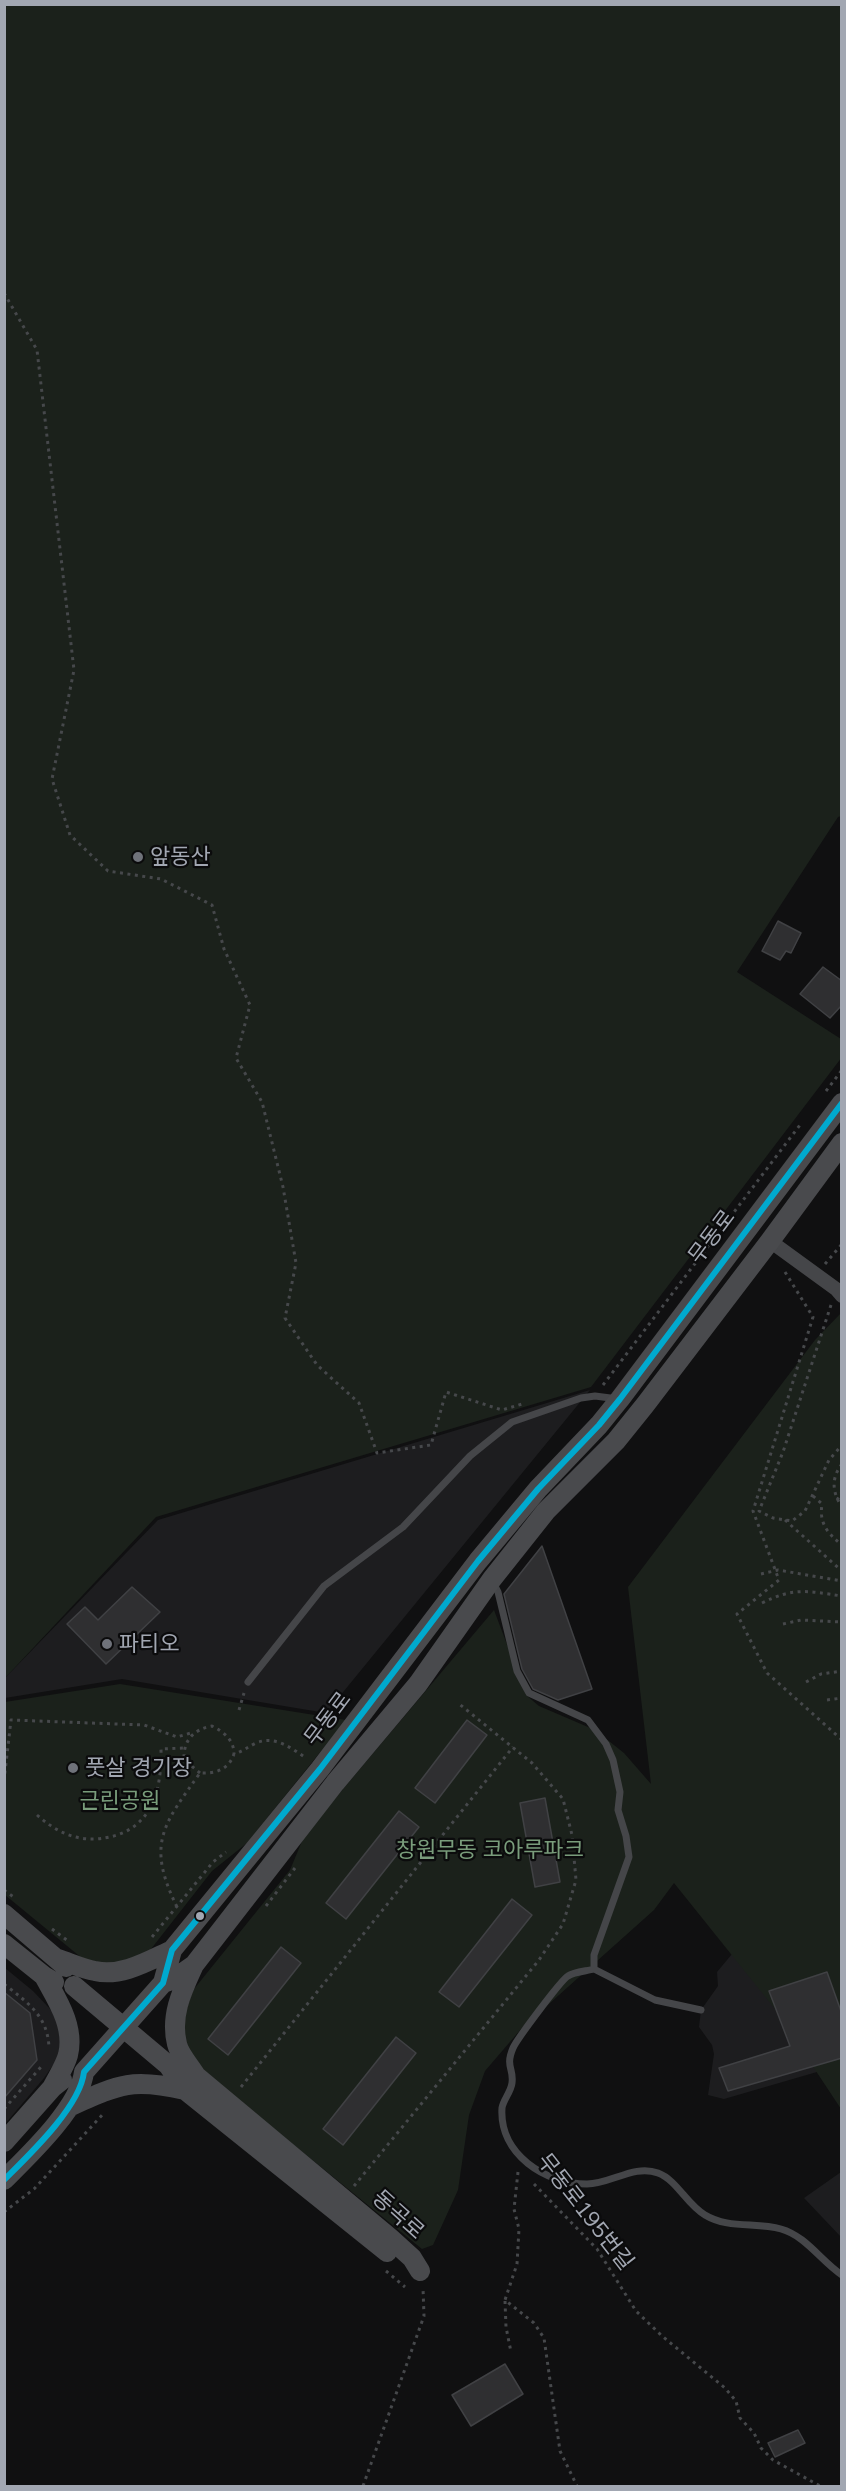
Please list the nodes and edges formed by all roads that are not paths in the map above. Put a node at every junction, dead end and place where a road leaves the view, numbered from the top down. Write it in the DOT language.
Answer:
graph roads {
  1 [pos="842,1103"];
  2 [pos="842,1143"];
  3 [pos="770,1241"];
  4 [pos="839,1292"];
  5 [pos="620,1399"];
  6 [pos="492,1579"];
  7 [pos="248,1682"];
  8 [pos="4,1914"];
  9 [pos="4,1944"];
  10 [pos="172,1950"];
  11 [pos="64,1951"];
  12 [pos="194,1965"];
  13 [pos="594,1969"];
  14 [pos="44,1976"];
  15 [pos="163,1983"];
  16 [pos="74,1986"];
  17 [pos="701,2010"];
  18 [pos="124,2027"];
  19 [pos="84,2072"];
  20 [pos="190,2083"];
  21 [pos="52,2088"];
  22 [pos="71,2106"];
  23 [pos="4,2142"];
  24 [pos="4,2180"];
  25 [pos="842,2275"];
  1 -- 5 [label="main road, 무동로"];
  2 -- 3 [label="main road, 무동로"];
  3 -- 4 [label="street"];
  3 -- 6 [label="main road, 무동로"];
  5 -- 7 [label="lane"];
  5 -- 10 [label="main road, 무동로"];
  6 -- 12 [label="main road, 무동로"];
  6 -- 13 [label="lane"];
  8 -- 11 [label="main road"];
  9 -- 14 [label="main road"];
  10 -- 11 [label="main road"];
  10 -- 15 [label="main road, 무동로"];
  11 -- 16 [label="main road"];
  12 -- 15 [label="main road"];
  12 -- 20 [label="main road"];
  13 -- 17 [label="lane"];
  13 -- 25 [label="lane, 무동로195번길"];
  14 -- 16 [label="main road"];
  14 -- 21 [label="main road"];
  15 -- 18 [label="main road, 무동로"];
  16 -- 18 [label="main road, 동곡로"];
  18 -- 19 [label="main road, 무동로"];
  18 -- 20 [label="main road, 동곡로"];
  19 -- 21 [label="main road, 무동로"];
  19 -- 22 [label="main road, 무동로"];
  20 -- 20 [label="main road, 동곡로"];
  20 -- 22 [label="main road"];
  21 -- 23 [label="main road, 무동로"];
  22 -- 24 [label="main road, 무동로"];
}
